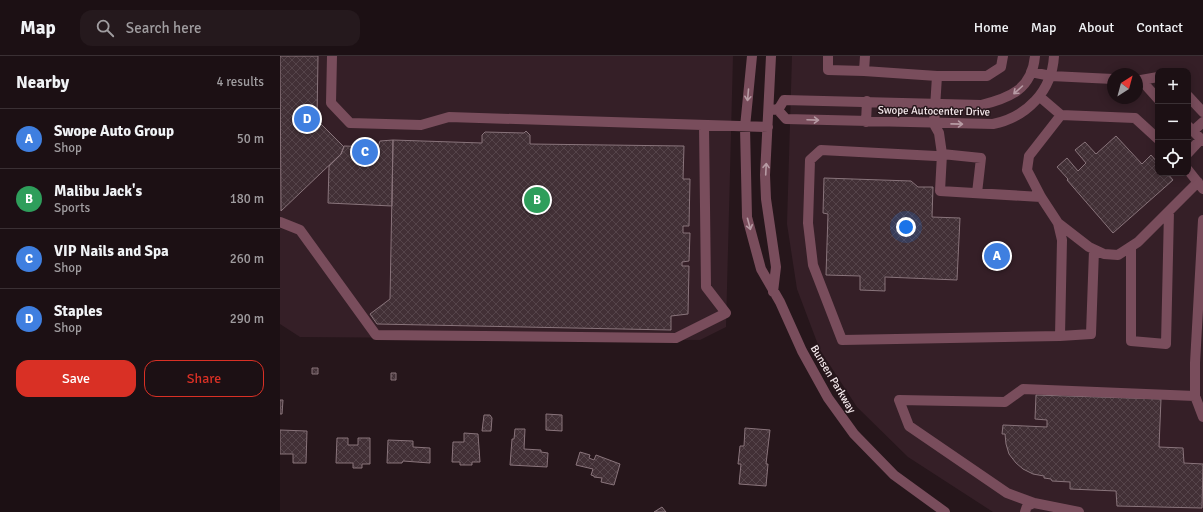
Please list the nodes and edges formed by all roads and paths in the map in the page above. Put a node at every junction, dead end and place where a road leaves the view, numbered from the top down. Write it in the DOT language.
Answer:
graph roads {
  1 [pos="332,56"];
  2 [pos="752,56"];
  3 [pos="771,56"];
  4 [pos="828,56"];
  5 [pos="865,56"];
  6 [pos="1003,56"];
  7 [pos="1035,56"];
  8 [pos="1054,56"];
  9 [pos="864,71"];
  10 [pos="1031,72"];
  11 [pos="937,76"];
  12 [pos="1051,76"];
  13 [pos="1155,77"];
  14 [pos="1107,79"];
  15 [pos="1143,79"];
  16 [pos="1143,84"];
  17 [pos="1155,96"];
  18 [pos="1040,97"];
  19 [pos="1191,99"];
  20 [pos="867,101"];
  21 [pos="934,105"];
  22 [pos="773,110"];
  23 [pos="1203,112"];
  24 [pos="1061,115"];
  25 [pos="866,122"];
  26 [pos="1203,122"];
  27 [pos="934,124"];
  28 [pos="704,126"];
  29 [pos="745,126"];
  30 [pos="768,127"];
  31 [pos="1196,134"];
  32 [pos="1155,136"];
  33 [pos="1191,146"];
  34 [pos="942,154"];
  35 [pos="1191,174"];
  36 [pos="1200,185"];
  37 [pos="977,193"];
  38 [pos="1041,197"];
  39 [pos="1169,211"];
  40 [pos="1203,220"];
  41 [pos="280,222"];
  42 [pos="1058,223"];
  43 [pos="1131,247"];
  44 [pos="1094,250"];
  45 [pos="773,292"];
  46 [pos="1060,336"];
  47 [pos="1195,396"];
  48 [pos="1203,417"];
  49 [pos="1034,503"];
  50 [pos="945,512"];
  51 [pos="1025,512"];
  52 [pos="1079,512"];
  1 -- 28 [label="street"];
  2 -- 29 [label="street, Bunsen Parkway, one-way"];
  3 -- 22 [label="street"];
  4 -- 9 [label="street"];
  5 -- 9 [label="street"];
  6 -- 11 [label="street"];
  7 -- 10 [label="street, Swope Autocenter Drive"];
  8 -- 12 [label="street, Swope Autocenter Drive"];
  9 -- 11 [label="street"];
  10 -- 12 [label="street"];
  10 -- 21 [label="street, Swope Autocenter Drive, one-way"];
  11 -- 21 [label="street"];
  12 -- 14 [label="street"];
  12 -- 18 [label="street, Swope Autocenter Drive"];
  13 -- 15 [label="street"];
  16 -- 17 [label="street"];
  18 -- 24 [label="street"];
  27 -- 18 [label="street, Swope Autocenter Drive, one-way"];
  19 -- 23 [label="street"];
  20 -- 21 [label="street, Swope Autocenter Drive"];
  20 -- 22 [label="street, Swope Autocenter Drive"];
  20 -- 25 [label="street"];
  21 -- 27 [label="street"];
  22 -- 25 [label="street, Swope Autocenter Drive, one-way"];
  22 -- 30 [label="street"];
  24 -- 32 [label="street"];
  24 -- 38 [label="street"];
  25 -- 27 [label="street, Swope Autocenter Drive"];
  26 -- 31 [label="street"];
  27 -- 34 [label="street"];
  28 -- 29 [label="street"];
  28 -- 41 [label="street"];
  29 -- 30 [label="street"];
  29 -- 45 [label="street, Bunsen Parkway, one-way"];
  45 -- 30 [label="street, one-way"];
  31 -- 33 [label="street"];
  34 -- 37 [label="street"];
  34 -- 37 [label="street"];
  34 -- 46 [label="street"];
  35 -- 36 [label="street"];
  36 -- 39 [label="street"];
  37 -- 38 [label="street"];
  38 -- 42 [label="street"];
  39 -- 43 [label="street"];
  39 -- 43 [label="street"];
  40 -- 47 [label="street"];
  42 -- 44 [label="street"];
  42 -- 46 [label="street"];
  43 -- 44 [label="street"];
  44 -- 46 [label="street"];
  45 -- 50 [label="street, Bunsen Parkway"];
  47 -- 48 [label="street"];
  47 -- 49 [label="street"];
  49 -- 51 [label="street"];
  49 -- 52 [label="street"];
}
